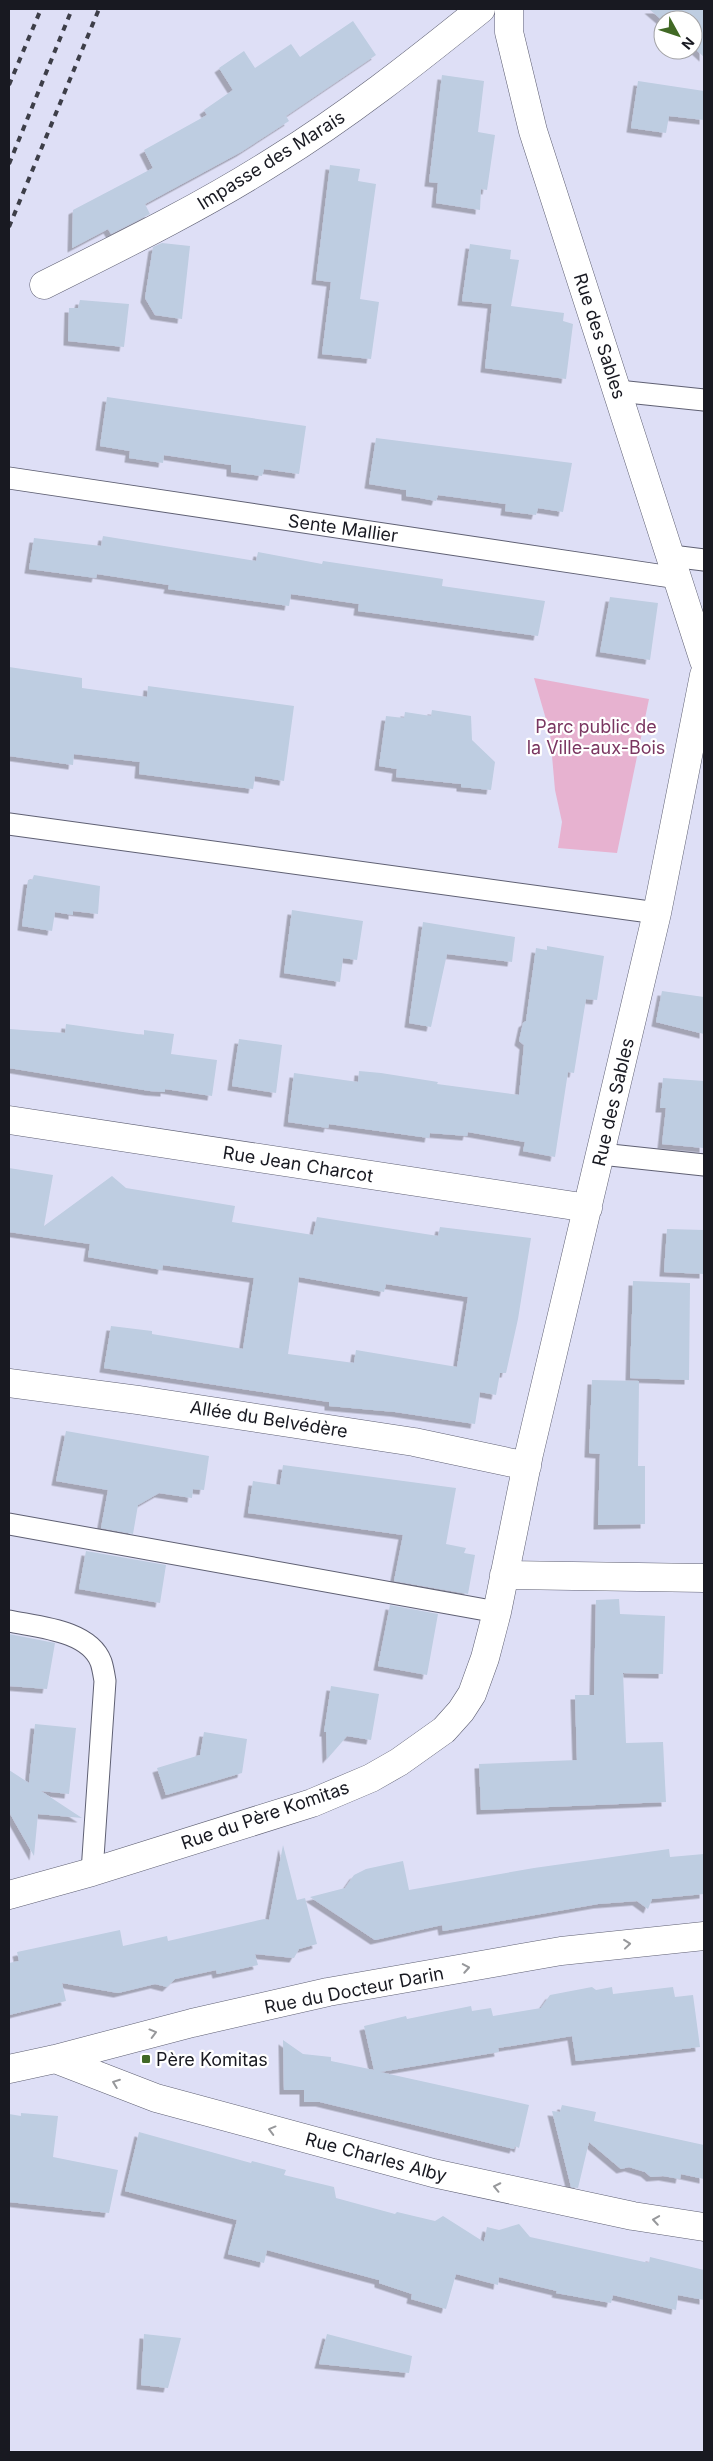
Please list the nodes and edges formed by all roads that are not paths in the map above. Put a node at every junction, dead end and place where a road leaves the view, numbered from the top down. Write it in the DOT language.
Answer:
graph roads {
  1 [pos="481,9"];
  2 [pos="509,9"];
  3 [pos="44,285"];
  4 [pos="618,391"];
  5 [pos="704,400"];
  6 [pos="9,478"];
  7 [pos="704,560"];
  8 [pos="675,567"];
  9 [pos="704,661"];
  10 [pos="704,675"];
  11 [pos="694,784"];
  12 [pos="9,824"];
  13 [pos="657,913"];
  14 [pos="9,1120"];
  15 [pos="601,1154"];
  16 [pos="704,1166"];
  17 [pos="588,1208"];
  18 [pos="9,1383"];
  19 [pos="527,1466"];
  20 [pos="9,1524"];
  21 [pos="515,1526"];
  22 [pos="504,1575"];
  23 [pos="704,1578"];
  24 [pos="497,1612"];
  25 [pos="9,1621"];
  26 [pos="92,1872"];
  27 [pos="9,1895"];
  28 [pos="704,1936"];
  29 [pos="55,2059"];
  30 [pos="9,2069"];
  31 [pos="704,2227"];
  1 -- 3 [label="street, Impasse des Marais"];
  2 -- 4 [label="street, Rue des Sables"];
  4 -- 5 [label="lane"];
  4 -- 8 [label="street, Rue des Sables"];
  6 -- 8 [label="lane, Sente Mallier"];
  7 -- 8 [label="lane, Sente Mallier"];
  8 -- 9 [label="street, Rue des Sables"];
  10 -- 11 [label="street, Rue des Sables"];
  11 -- 13 [label="street, Rue des Sables"];
  12 -- 13 [label="lane"];
  13 -- 15 [label="street, Rue des Sables"];
  14 -- 17 [label="street, Rue Jean Charcot"];
  15 -- 16 [label="lane"];
  15 -- 17 [label="street, Rue des Sables"];
  17 -- 19 [label="street, Rue des Sables"];
  18 -- 19 [label="street, Allée du Belvédère"];
  19 -- 21 [label="street, Rue des Sables"];
  20 -- 24 [label="lane"];
  21 -- 22 [label="street, Rue du Père Komitas"];
  22 -- 23 [label="street"];
  22 -- 24 [label="street, Rue du Père Komitas"];
  24 -- 26 [label="street, Rue du Père Komitas"];
  25 -- 26 [label="lane"];
  26 -- 27 [label="street, Rue du Père Komitas"];
  29 -- 28 [label="street, Rue du Docteur Darin, one-way"];
  29 -- 30 [label="street, Rue du Docteur Darin"];
  31 -- 29 [label="street, Rue Charles Alby, one-way"];
}
